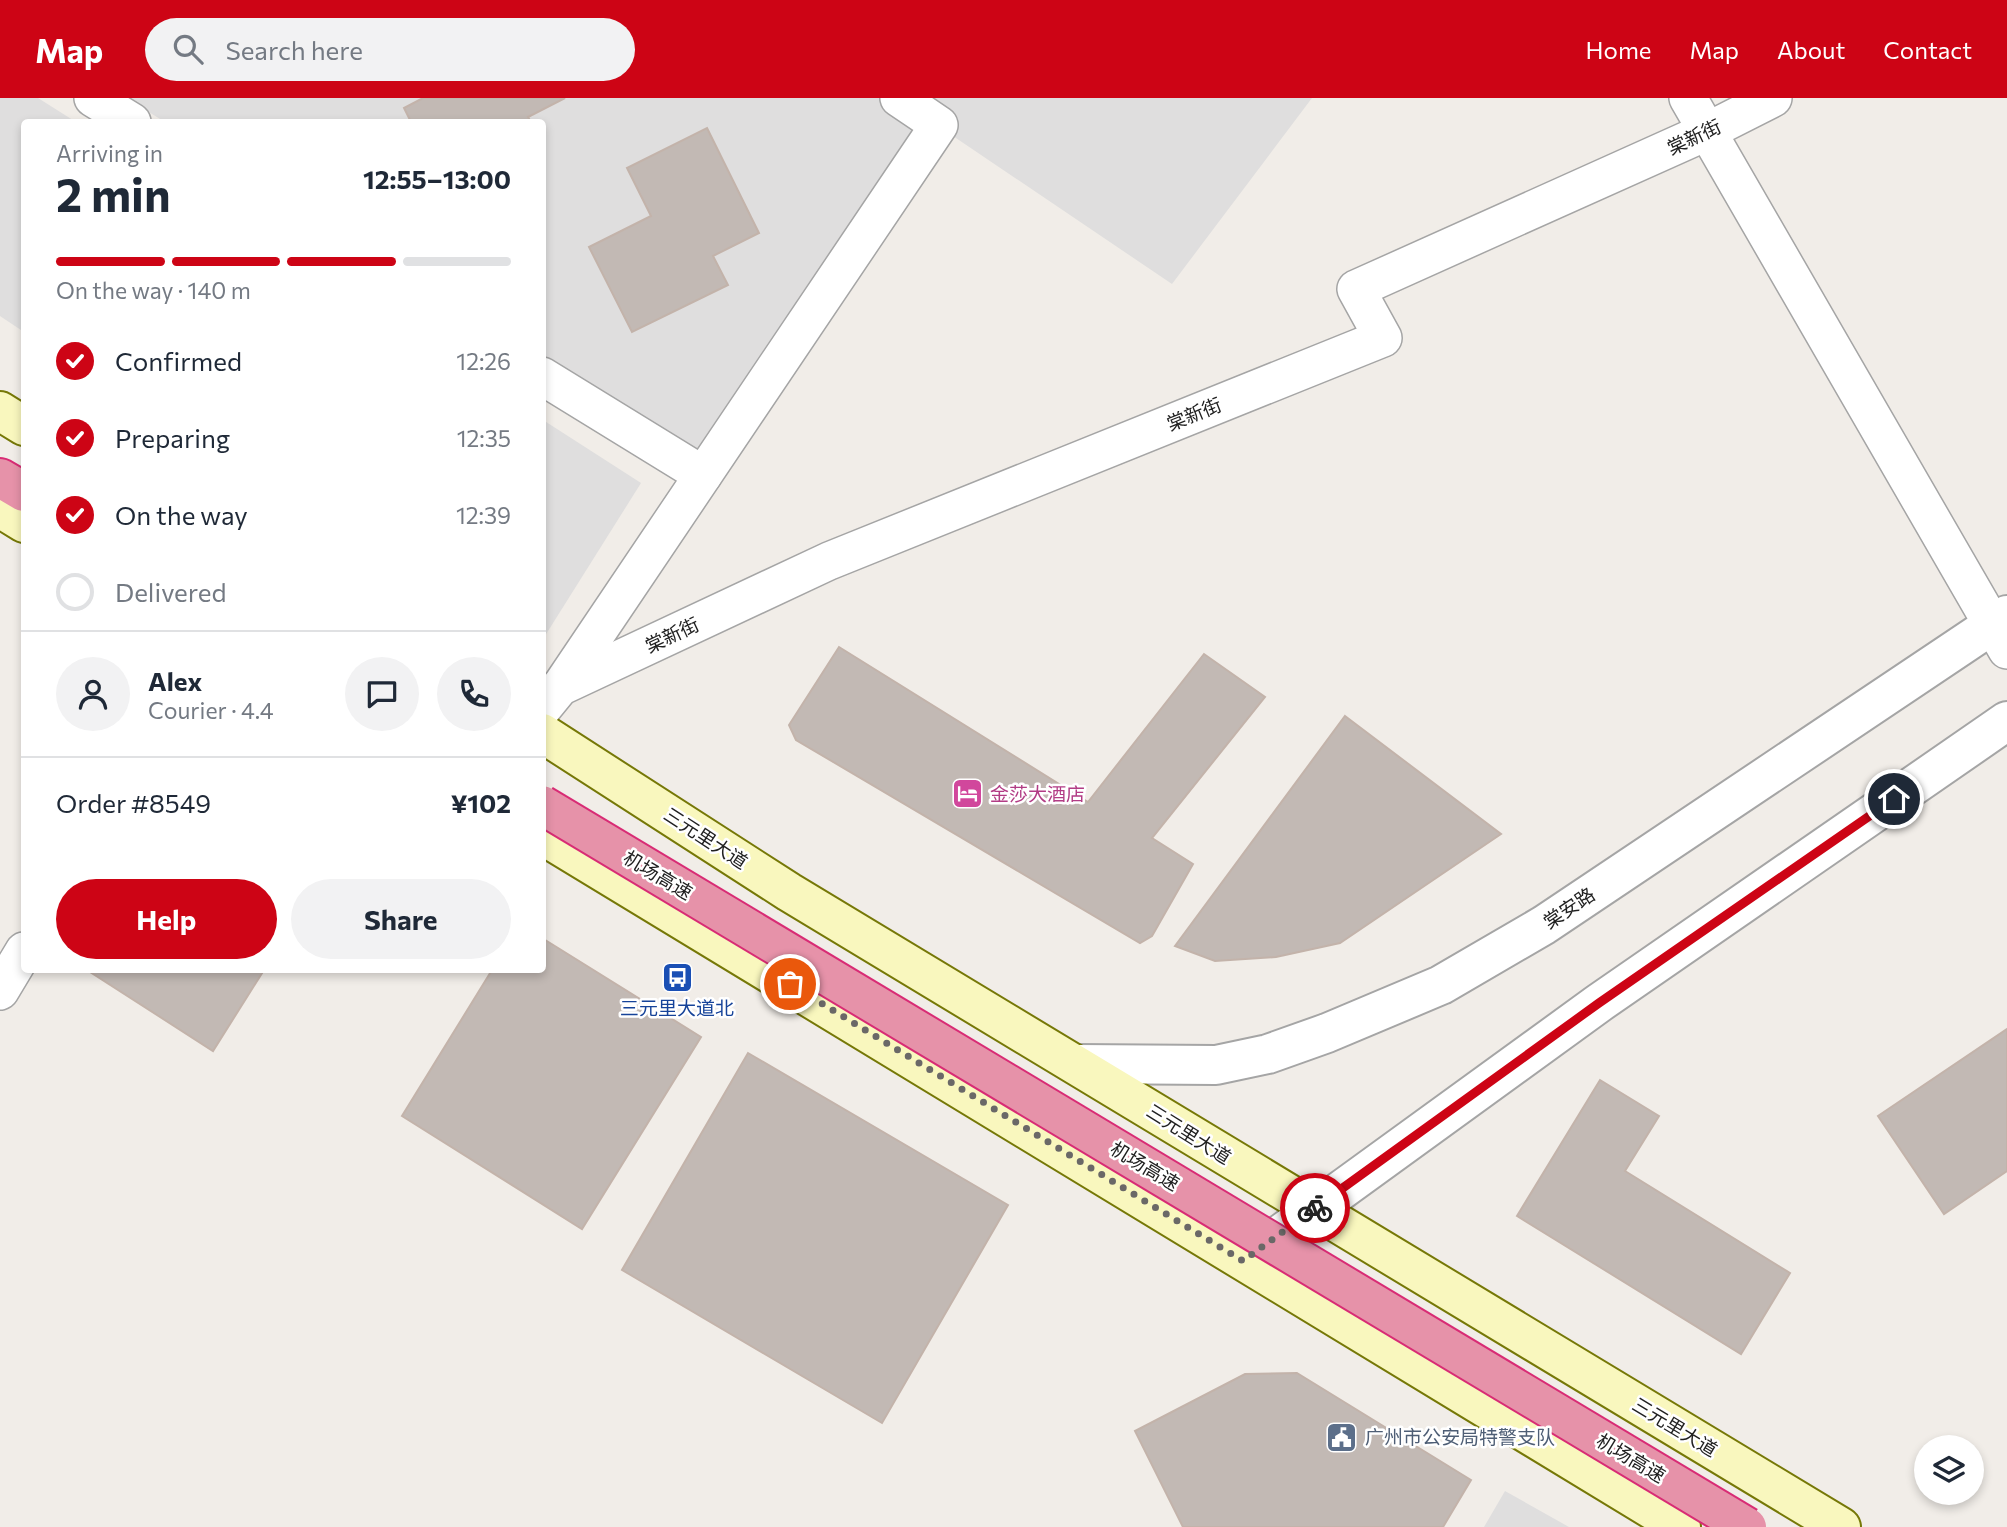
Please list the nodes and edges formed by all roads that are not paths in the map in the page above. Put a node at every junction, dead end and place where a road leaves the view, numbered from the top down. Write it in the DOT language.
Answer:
graph roads {
  1 [pos="93,98"];
  2 [pos="899,98"];
  3 [pos="1688,98"];
  4 [pos="1773,98"];
  5 [pos="127,119"];
  6 [pos="1707,131"];
  7 [pos="546,378"];
  8 [pos="0,411"];
  9 [pos="21,424"];
  10 [pos="703,475"];
  11 [pos="0,478"];
  12 [pos="21,490"];
  13 [pos="0,508"];
  14 [pos="21,521"];
  15 [pos="2002,630"];
  16 [pos="551,698"];
  17 [pos="2007,720"];
  18 [pos="546,736"];
  19 [pos="546,807"];
  20 [pos="546,837"];
  21 [pos="21,956"];
  22 [pos="0,991"];
  23 [pos="1077,1064"];
  24 [pos="1312,1210"];
  25 [pos="1243,1261"];
  26 [pos="1681,1527"];
  27 [pos="1747,1527"];
  28 [pos="1841,1527"];
  1 -- 5 [label="street"];
  2 -- 10 [label="street"];
  3 -- 6 [label="street"];
  4 -- 6 [label="street, 棠新街"];
  6 -- 15 [label="street"];
  6 -- 16 [label="street, 棠新街"];
  7 -- 10 [label="street"];
  8 -- 9 [label="main road"];
  10 -- 16 [label="street"];
  11 -- 12 [label="highway"];
  13 -- 14 [label="main road"];
  15 -- 23 [label="street, 棠安路"];
  17 -- 24 [label="street"];
  18 -- 23 [label="main road, 三元里大道"];
  19 -- 27 [label="highway, 机场高速, bridge"];
  20 -- 25 [label="main road"];
  21 -- 22 [label="street"];
  23 -- 24 [label="main road, 三元里大道"];
  24 -- 25 [label="street"];
  24 -- 28 [label="main road, 三元里大道"];
  25 -- 26 [label="main road"];
}
